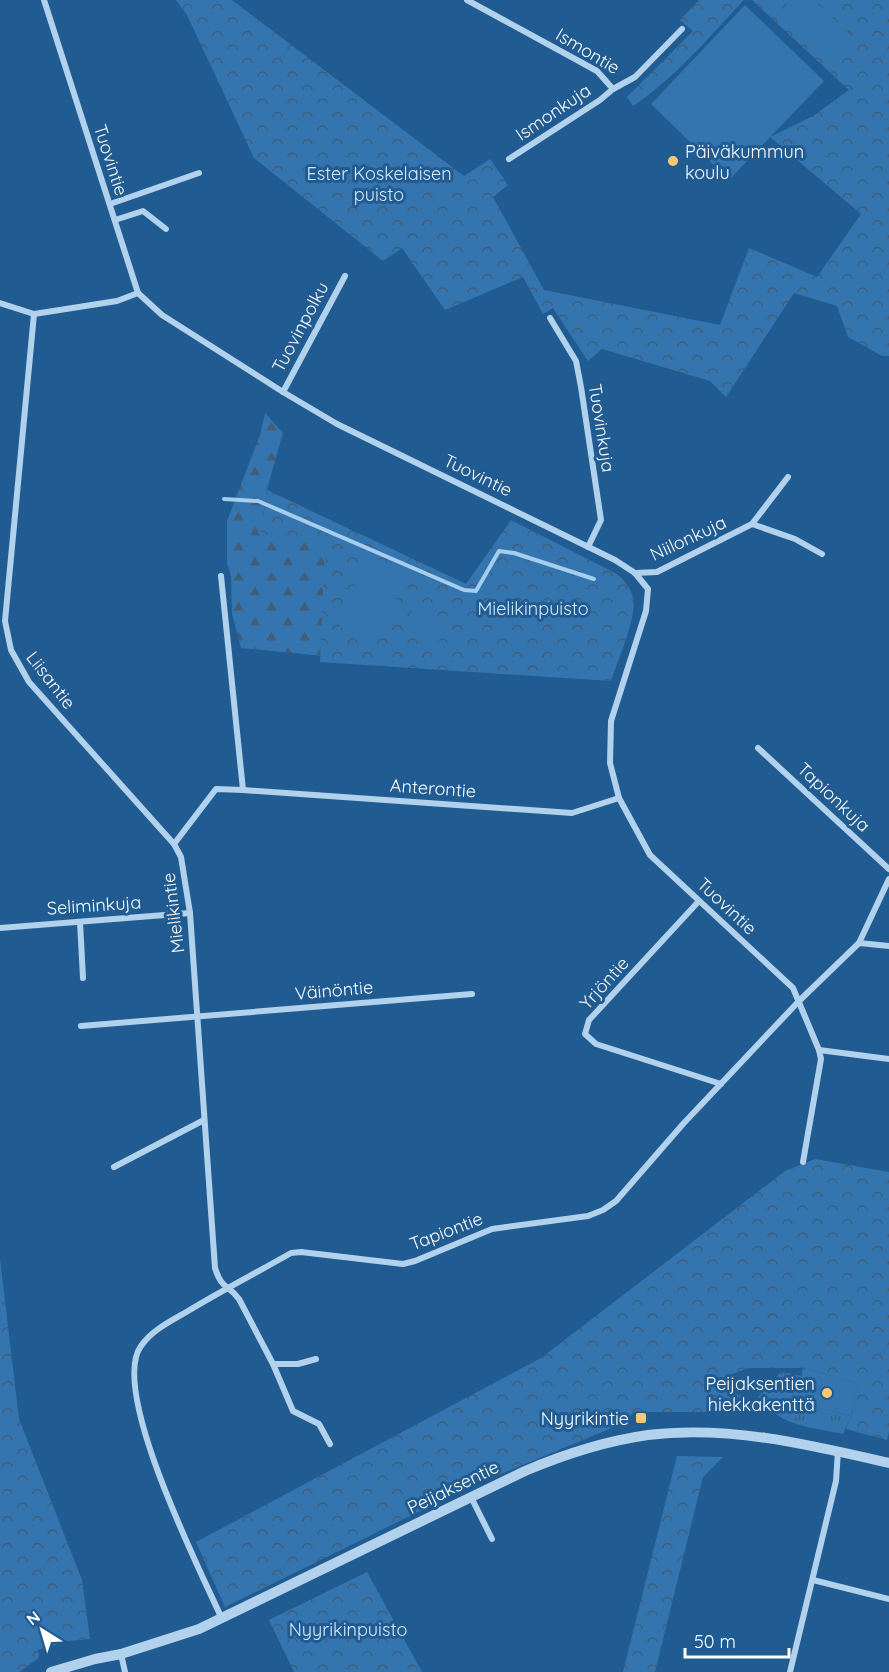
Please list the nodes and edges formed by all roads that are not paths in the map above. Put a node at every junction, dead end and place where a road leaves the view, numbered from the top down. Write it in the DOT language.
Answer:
graph roads {
  1 [pos="44,0"];
  2 [pos="466,0"];
  3 [pos="682,29"];
  4 [pos="613,88"];
  5 [pos="509,159"];
  6 [pos="199,173"];
  7 [pos="110,204"];
  8 [pos="115,220"];
  9 [pos="166,229"];
  10 [pos="345,276"];
  11 [pos="138,293"];
  12 [pos="0,303"];
  13 [pos="34,314"];
  14 [pos="550,318"];
  15 [pos="283,392"];
  16 [pos="788,477"];
  17 [pos="752,524"];
  18 [pos="588,548"];
  19 [pos="822,554"];
  20 [pos="635,573"];
  21 [pos="221,576"];
  22 [pos="758,748"];
  23 [pos="243,790"];
  24 [pos="619,798"];
  25 [pos="174,844"];
  26 [pos="889,869"];
  27 [pos="889,879"];
  28 [pos="699,901"];
  29 [pos="190,913"];
  30 [pos="80,922"];
  31 [pos="0,928"];
  32 [pos="859,943"];
  33 [pos="889,946"];
  34 [pos="83,978"];
  35 [pos="472,993"];
  36 [pos="798,1001"];
  37 [pos="199,1017"];
  38 [pos="81,1026"];
  39 [pos="819,1050"];
  40 [pos="889,1059"];
  41 [pos="721,1084"];
  42 [pos="204,1120"];
  43 [pos="803,1162"];
  44 [pos="114,1167"];
  45 [pos="225,1288"];
  46 [pos="316,1359"];
  47 [pos="273,1364"];
  48 [pos="330,1444"];
  49 [pos="837,1451"];
  50 [pos="889,1463"];
  51 [pos="470,1496"];
  52 [pos="492,1539"];
  53 [pos="813,1580"];
  54 [pos="889,1599"];
  55 [pos="222,1619"];
  56 [pos="121,1654"];
  57 [pos="51,1672"];
  58 [pos="125,1672"];
  59 [pos="790,1672"];
  1 -- 7 [label="street, Tuovintie"];
  2 -- 4 [label="street, Ismontie"];
  3 -- 4 [label="street, Ismontie"];
  4 -- 5 [label="street, Ismonkuja"];
  6 -- 7 [label="street"];
  7 -- 8 [label="street, Tuovintie"];
  8 -- 9 [label="street"];
  8 -- 11 [label="street, Tuovintie"];
  10 -- 15 [label="street, Tuovinpolku"];
  11 -- 13 [label="street"];
  11 -- 15 [label="street, Tuovintie"];
  12 -- 13 [label="street"];
  13 -- 25 [label="street, Liisantie"];
  14 -- 18 [label="street, Tuovinkuja"];
  15 -- 18 [label="street, Tuovintie"];
  16 -- 17 [label="street, Niilonkuja"];
  17 -- 19 [label="street, Niilonkuja"];
  17 -- 20 [label="street, Niilonkuja"];
  18 -- 20 [label="street, Tuovintie"];
  20 -- 24 [label="street, Tuovintie"];
  21 -- 23 [label="street"];
  22 -- 26 [label="street, Tapionkuja"];
  23 -- 24 [label="street, Anterontie"];
  23 -- 25 [label="street"];
  24 -- 28 [label="street, Tuovintie"];
  25 -- 29 [label="street, Mielikintie"];
  27 -- 32 [label="street, Tapiontie"];
  28 -- 36 [label="street, Tuovintie"];
  28 -- 41 [label="street, Yrjöntie"];
  29 -- 30 [label="street, Seliminkuja"];
  29 -- 37 [label="street, Mielikintie"];
  30 -- 31 [label="street, Seliminkuja"];
  30 -- 34 [label="street"];
  32 -- 33 [label="street"];
  32 -- 36 [label="street, Tapiontie"];
  35 -- 37 [label="street, Väinöntie"];
  36 -- 39 [label="street, Tuovintie"];
  36 -- 41 [label="street, Tapiontie"];
  37 -- 38 [label="street, Väinöntie"];
  37 -- 42 [label="street, Mielikintie"];
  39 -- 40 [label="street"];
  39 -- 43 [label="street"];
  41 -- 45 [label="street, Tapiontie"];
  42 -- 44 [label="street"];
  42 -- 45 [label="street, Mielikintie"];
  45 -- 47 [label="street"];
  45 -- 55 [label="street, Tapiontie"];
  46 -- 47 [label="street"];
  47 -- 48 [label="street"];
  49 -- 50 [label="street, Peijaksentie"];
  49 -- 51 [label="street, Peijaksentie"];
  49 -- 53 [label="street"];
  51 -- 52 [label="street"];
  51 -- 55 [label="street, Peijaksentie"];
  53 -- 54 [label="street"];
  53 -- 59 [label="street"];
  55 -- 56 [label="street, Peijaksentie"];
  56 -- 57 [label="street, Peijaksentie"];
  56 -- 58 [label="street"];
}
